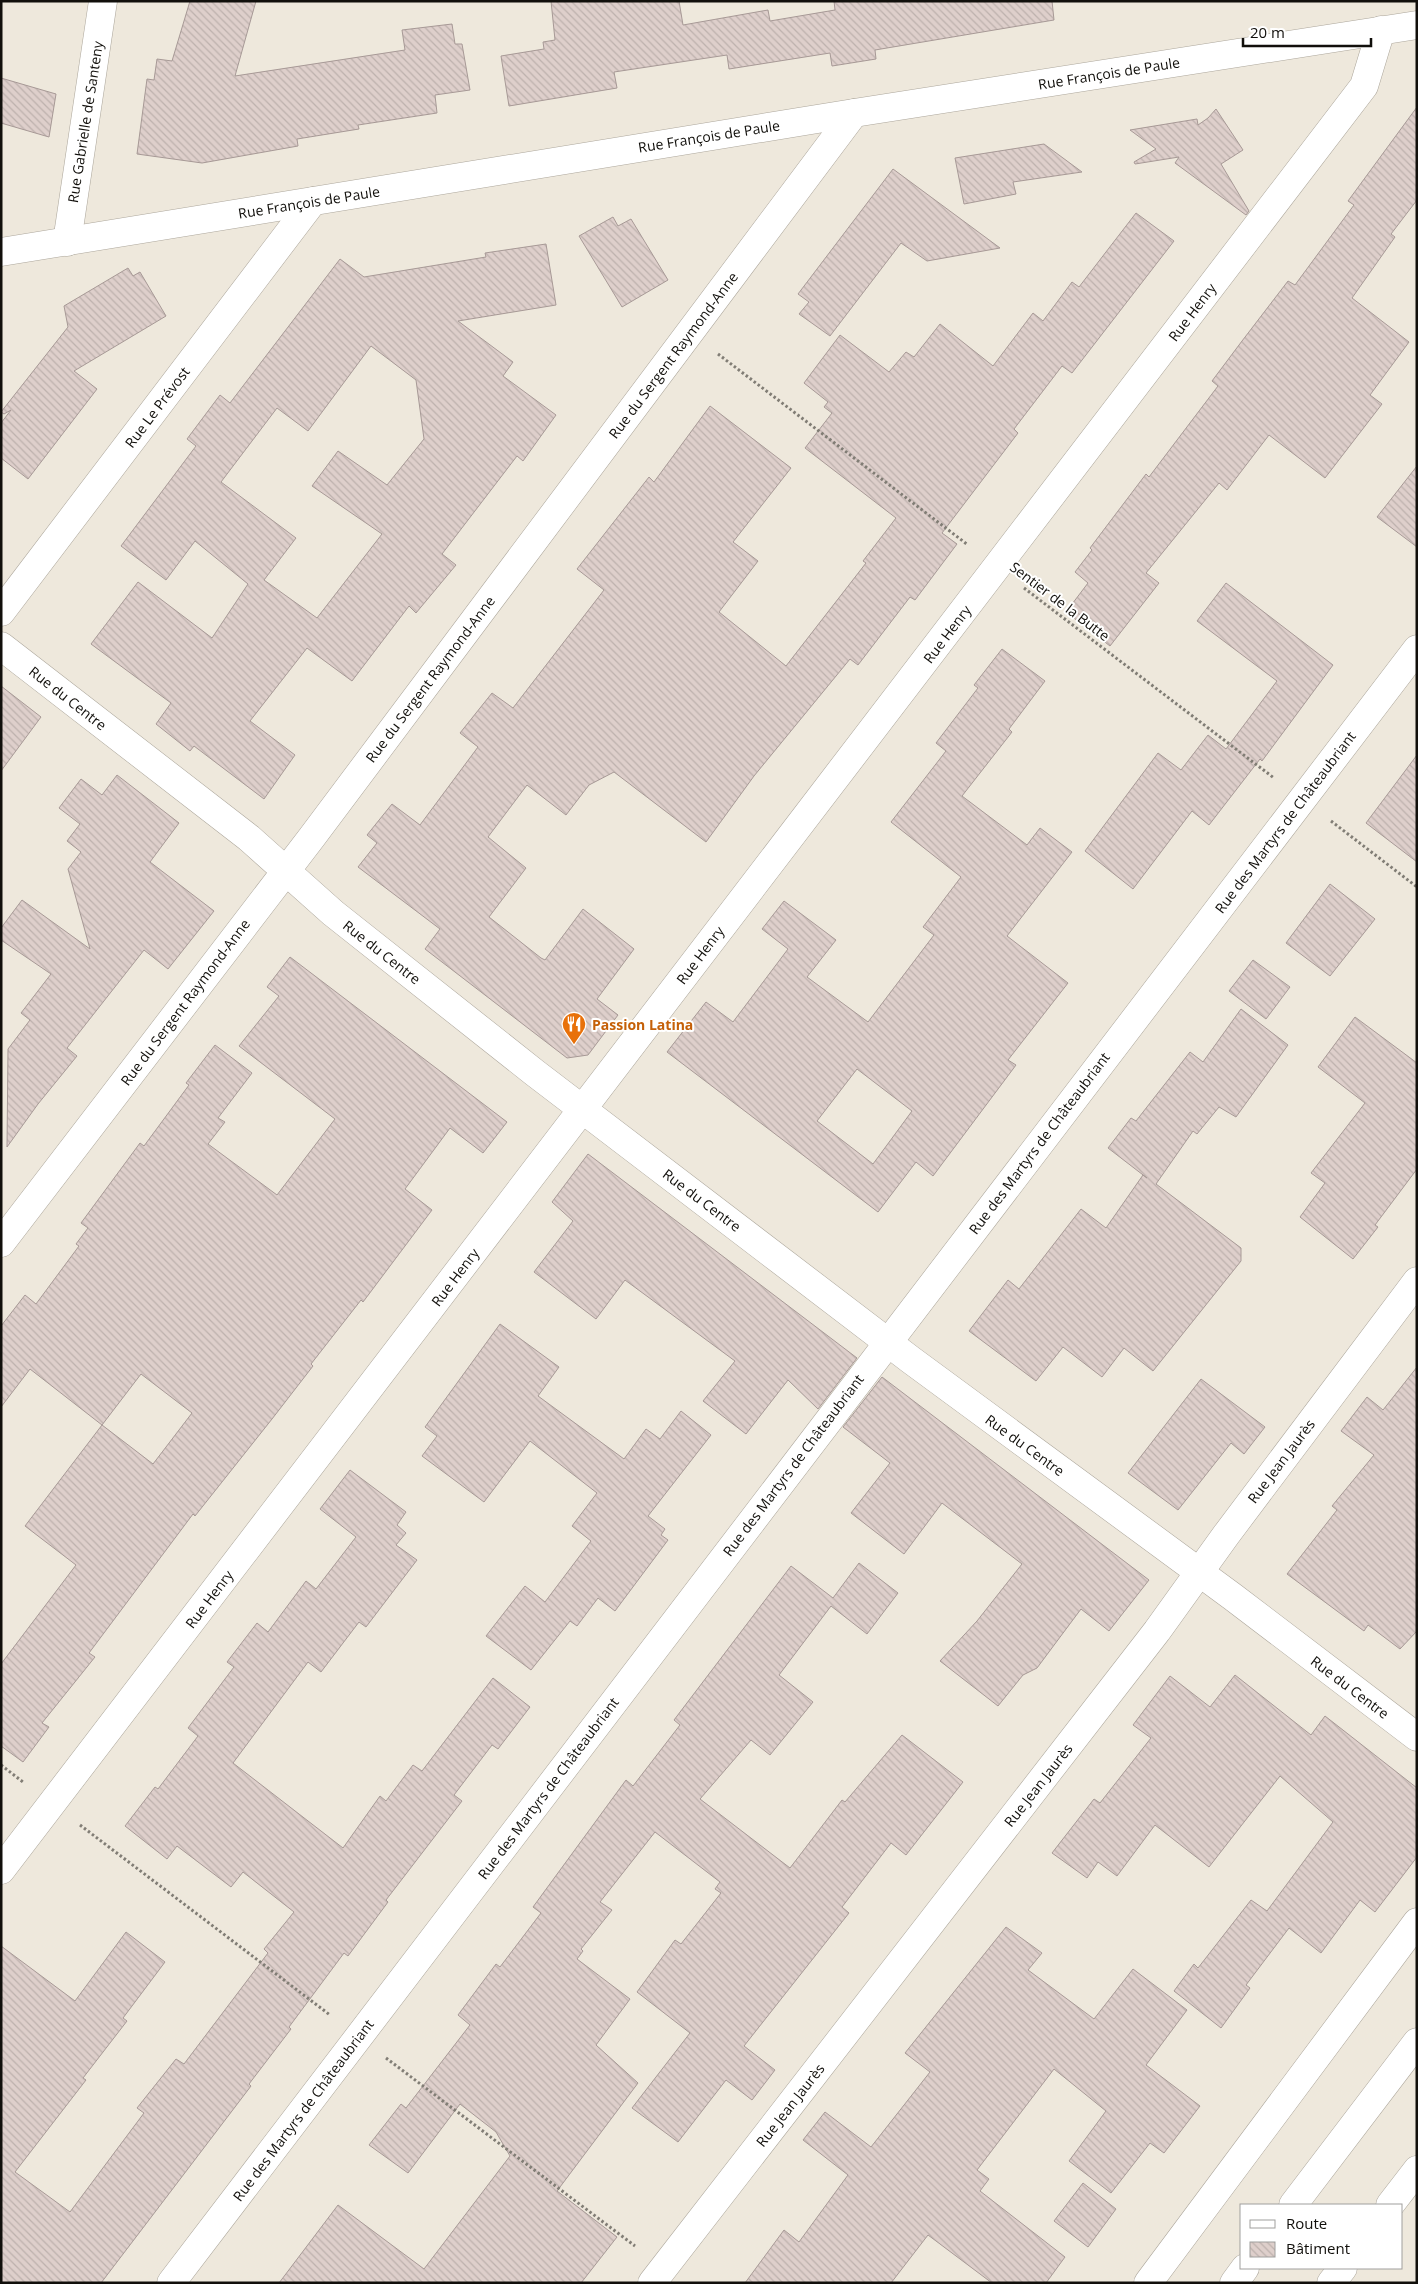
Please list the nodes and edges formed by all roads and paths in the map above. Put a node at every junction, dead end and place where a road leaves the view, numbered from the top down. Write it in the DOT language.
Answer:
graph roads {
  1 [pos="104,1"];
  2 [pos="1417,25"];
  3 [pos="1381,30"];
  4 [pos="854,112"];
  5 [pos="313,201"];
  6 [pos="67,242"];
  7 [pos="1,252"];
  8 [pos="690,333"];
  9 [pos="998,568"];
  10 [pos="1,612"];
  11 [pos="1,646"];
  12 [pos="1417,649"];
  13 [pos="1302,800"];
  14 [pos="285,870"];
  15 [pos="1417,887"];
  16 [pos="583,1109"];
  17 [pos="1,1243"];
  18 [pos="1417,1281"];
  19 [pos="887,1342"];
  20 [pos="1199,1573"];
  21 [pos="1417,1738"];
  22 [pos="1,1870"];
  23 [pos="1417,1922"];
  24 [pos="1417,2042"];
  25 [pos="1417,2170"];
  26 [pos="1294,2204"];
  27 [pos="1391,2204"];
  28 [pos="1244,2269"];
  29 [pos="1342,2269"];
  30 [pos="171,2283"];
  31 [pos="652,2283"];
  32 [pos="1148,2283"];
  33 [pos="1234,2283"];
  34 [pos="1331,2283"];
  1 -- 6 [label="street, Rue Gabrielle de Santeny"];
  2 -- 3 [label="street, Rue François de Paule"];
  3 -- 4 [label="street, Rue François de Paule"];
  3 -- 9 [label="street, Rue Henry"];
  4 -- 5 [label="street, Rue François de Paule"];
  4 -- 8 [label="street, Rue du Sergent Raymond-Anne"];
  5 -- 6 [label="street, Rue François de Paule"];
  5 -- 10 [label="street, Rue Le Prévost"];
  6 -- 7 [label="street, Rue François de Paule"];
  8 -- 9 [label="path, Sentier de la Butte"];
  8 -- 14 [label="street, Rue du Sergent Raymond-Anne"];
  9 -- 13 [label="path, Sentier de la Butte"];
  9 -- 16 [label="street, Rue Henry"];
  11 -- 14 [label="street, Rue du Centre"];
  12 -- 13 [label="street, Rue des Martyrs de Châteaubriant"];
  13 -- 15 [label="path, Sentier de la Butte"];
  13 -- 19 [label="street, Rue des Martyrs de Châteaubriant"];
  14 -- 16 [label="street, Rue du Centre"];
  14 -- 17 [label="street, Rue du Sergent Raymond-Anne"];
  16 -- 19 [label="street, Rue du Centre"];
  16 -- 22 [label="street, Rue Henry"];
  18 -- 20 [label="street, Rue Jean Jaurès"];
  19 -- 20 [label="street, Rue du Centre"];
  19 -- 30 [label="street, Rue des Martyrs de Châteaubriant"];
  20 -- 21 [label="street, Rue du Centre"];
  20 -- 31 [label="street, Rue Jean Jaurès"];
  23 -- 32 [label="street"];
  24 -- 26 [label="street"];
  25 -- 27 [label="street"];
  28 -- 33 [label="street"];
  29 -- 34 [label="street"];
}
